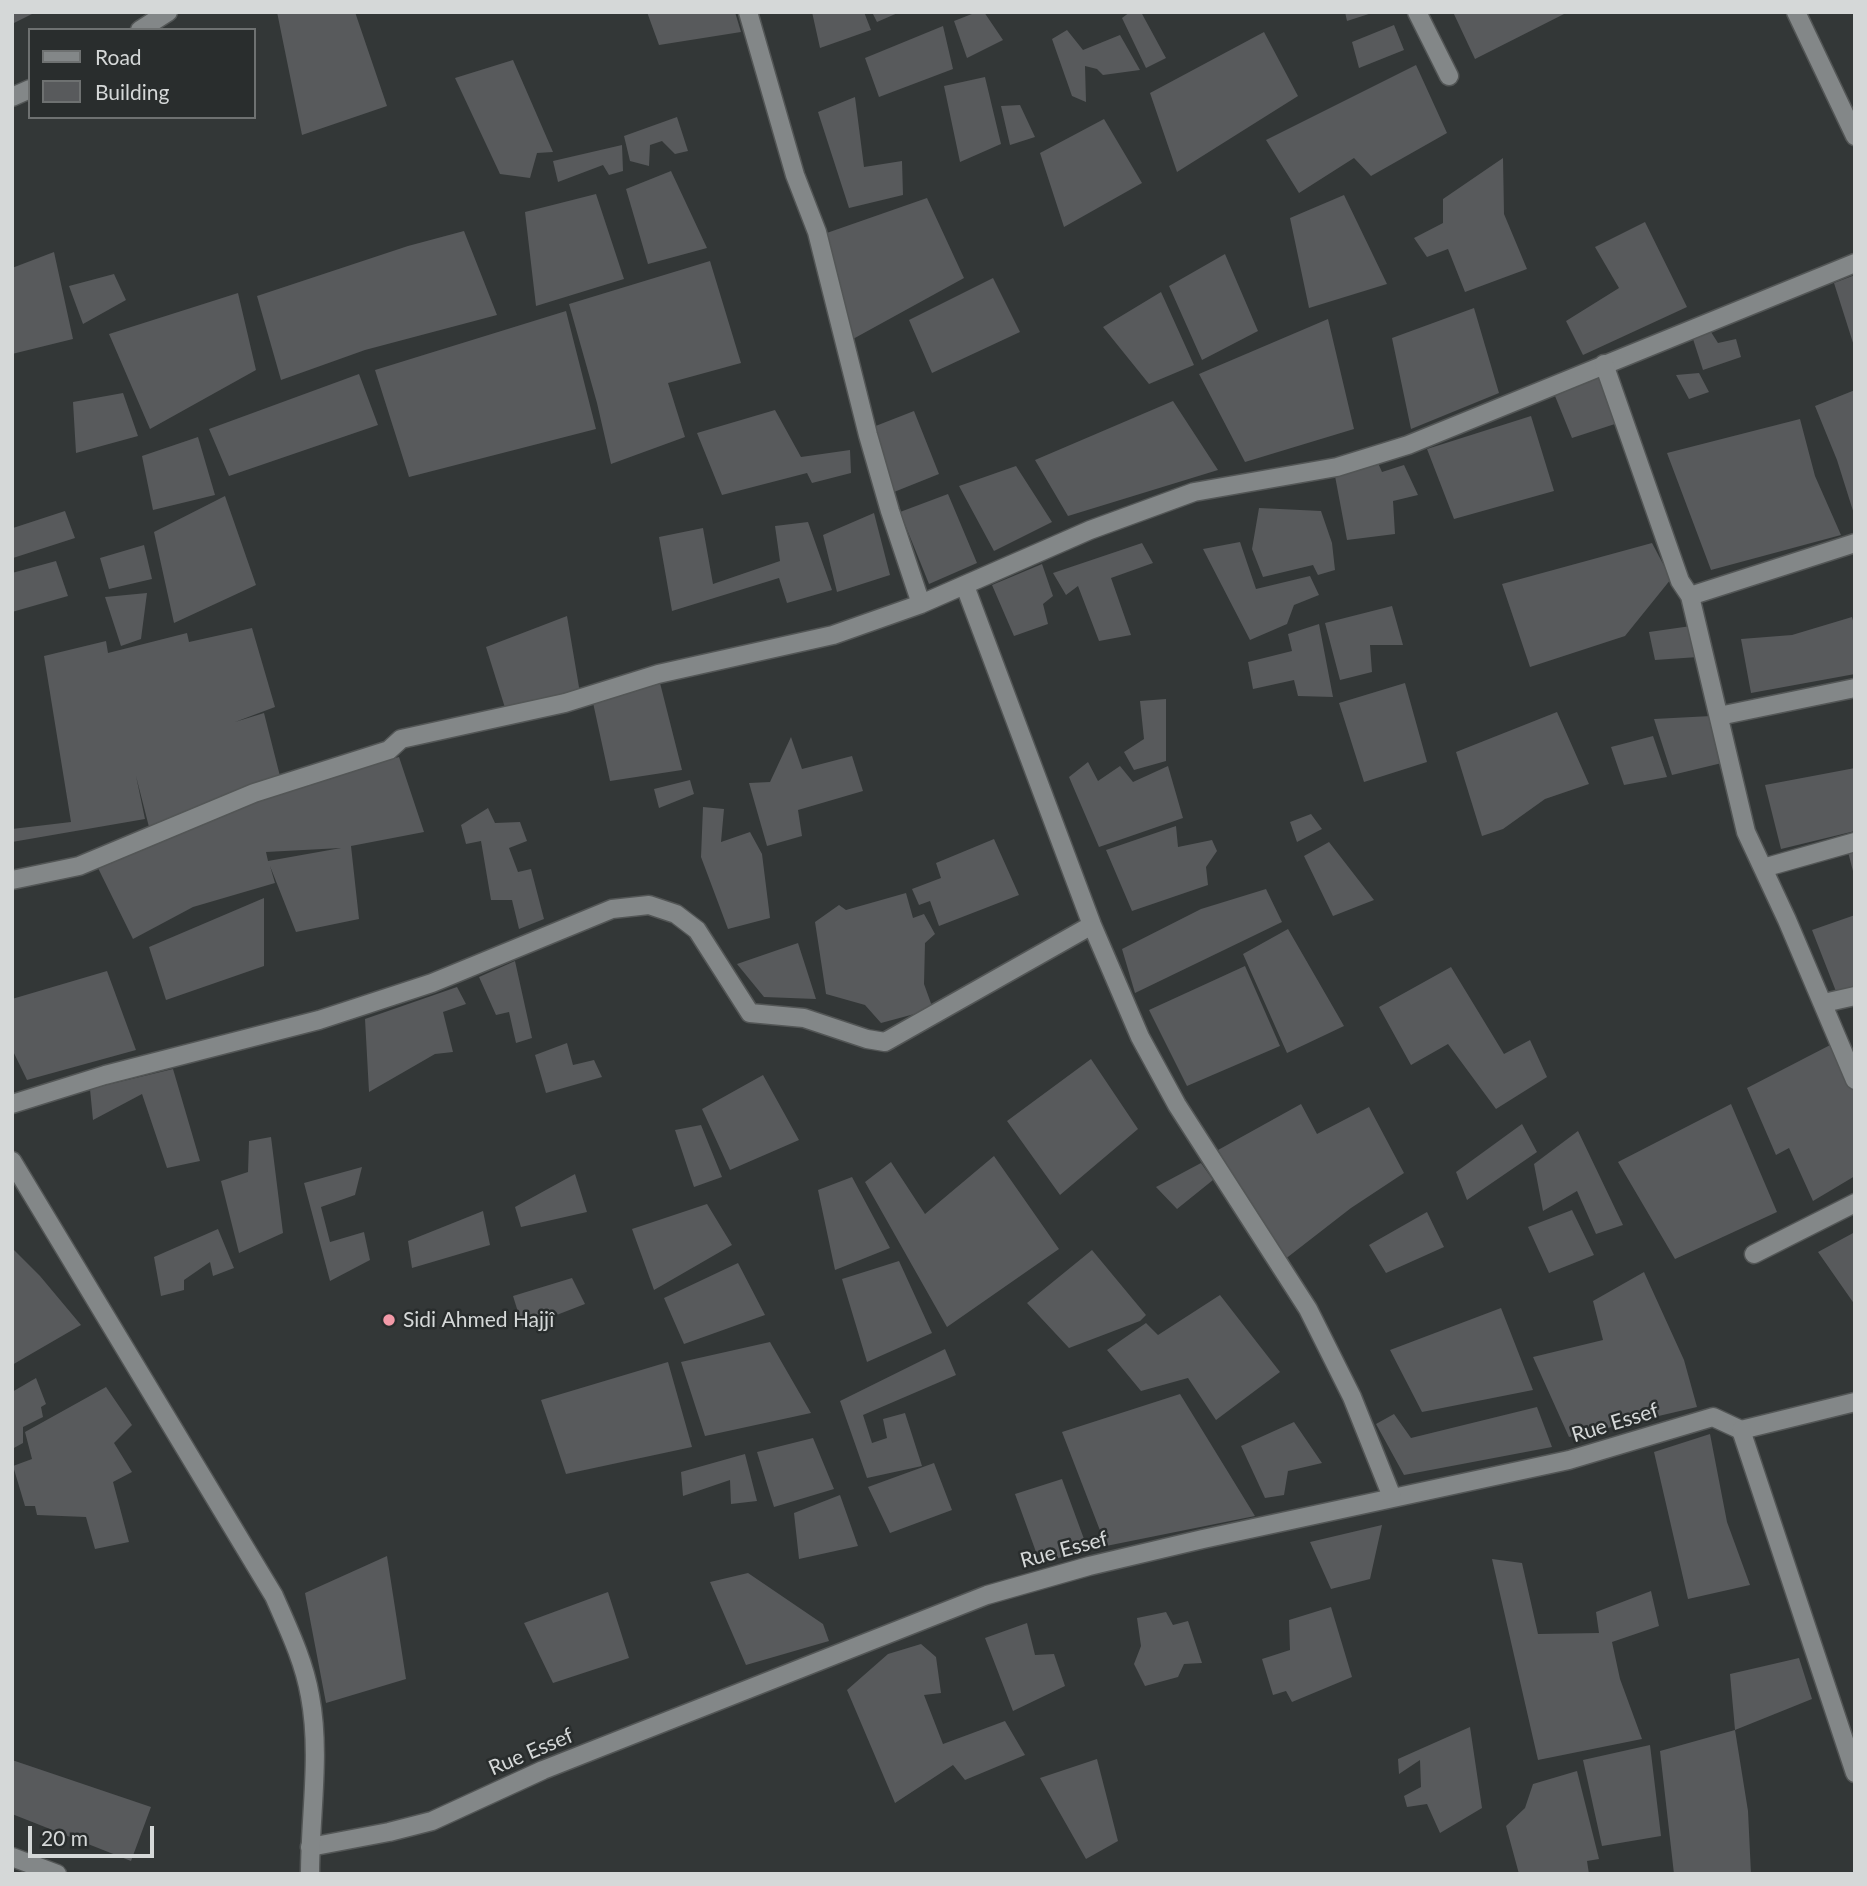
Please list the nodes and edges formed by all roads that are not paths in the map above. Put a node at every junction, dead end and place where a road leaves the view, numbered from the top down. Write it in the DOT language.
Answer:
graph roads {
  1 [pos="168,12"];
  2 [pos="748,12"];
  3 [pos="1417,12"];
  4 [pos="1796,12"];
  5 [pos="143,28"];
  6 [pos="1449,76"];
  7 [pos="28,90"];
  8 [pos="12,97"];
  9 [pos="1855,136"];
  10 [pos="1855,263"];
  11 [pos="1604,364"];
  12 [pos="1855,543"];
  13 [pos="965,586"];
  14 [pos="1690,596"];
  15 [pos="921,604"];
  16 [pos="1855,688"];
  17 [pos="1718,716"];
  18 [pos="1855,842"];
  19 [pos="1763,868"];
  20 [pos="12,880"];
  21 [pos="1092,925"];
  22 [pos="1855,996"];
  23 [pos="1824,1003"];
  24 [pos="1855,1080"];
  25 [pos="12,1104"];
  26 [pos="12,1161"];
  27 [pos="1855,1203"];
  28 [pos="1754,1254"];
  29 [pos="1855,1402"];
  30 [pos="1741,1430"];
  31 [pos="1392,1497"];
  32 [pos="1855,1773"];
  33 [pos="310,1847"];
  34 [pos="12,1857"];
  35 [pos="57,1874"];
  36 [pos="310,1874"];
  1 -- 5 [label="street"];
  2 -- 15 [label="street"];
  3 -- 6 [label="street"];
  4 -- 9 [label="street"];
  7 -- 8 [label="street"];
  10 -- 11 [label="street"];
  11 -- 13 [label="street"];
  11 -- 14 [label="street"];
  12 -- 14 [label="street"];
  13 -- 15 [label="street"];
  13 -- 21 [label="street"];
  14 -- 17 [label="street"];
  15 -- 20 [label="street"];
  16 -- 17 [label="street"];
  17 -- 19 [label="street"];
  18 -- 19 [label="street"];
  19 -- 23 [label="street"];
  21 -- 25 [label="street"];
  21 -- 31 [label="street"];
  22 -- 23 [label="street"];
  23 -- 24 [label="street"];
  26 -- 33 [label="street"];
  27 -- 28 [label="street"];
  29 -- 30 [label="street"];
  30 -- 31 [label="street, Rue Essef"];
  30 -- 32 [label="street"];
  31 -- 33 [label="street, Rue Essef"];
  33 -- 36 [label="street"];
  34 -- 35 [label="street"];
}
